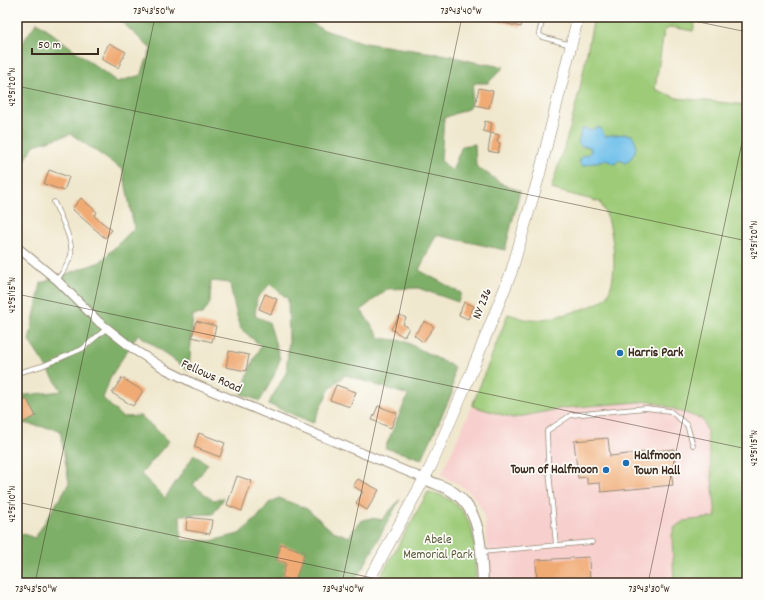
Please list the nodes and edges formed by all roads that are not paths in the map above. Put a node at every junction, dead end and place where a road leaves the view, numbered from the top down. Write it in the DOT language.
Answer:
graph roads {
  1 [pos="543,17"];
  2 [pos="578,17"];
  3 [pos="571,45"];
  4 [pos="54,202"];
  5 [pos="17,247"];
  6 [pos="57,280"];
  7 [pos="107,328"];
  8 [pos="17,373"];
  9 [pos="692,445"];
  10 [pos="425,479"];
  11 [pos="592,542"];
  12 [pos="556,545"];
  13 [pos="481,552"];
  14 [pos="366,583"];
  15 [pos="483,583"];
  1 -- 3 [label="lane"];
  2 -- 3 [label="main road, NY 236 / NY 236"];
  3 -- 10 [label="main road, NY 236 / NY 236"];
  4 -- 6 [label="lane"];
  5 -- 6 [label="street, Fellows Road"];
  6 -- 7 [label="street, Fellows Road"];
  7 -- 8 [label="lane"];
  7 -- 10 [label="street, Fellows Road"];
  9 -- 12 [label="lane"];
  10 -- 13 [label="street"];
  10 -- 14 [label="main road, NY 236 / NY 236"];
  11 -- 12 [label="lane"];
  12 -- 13 [label="lane"];
  13 -- 15 [label="street"];
}
